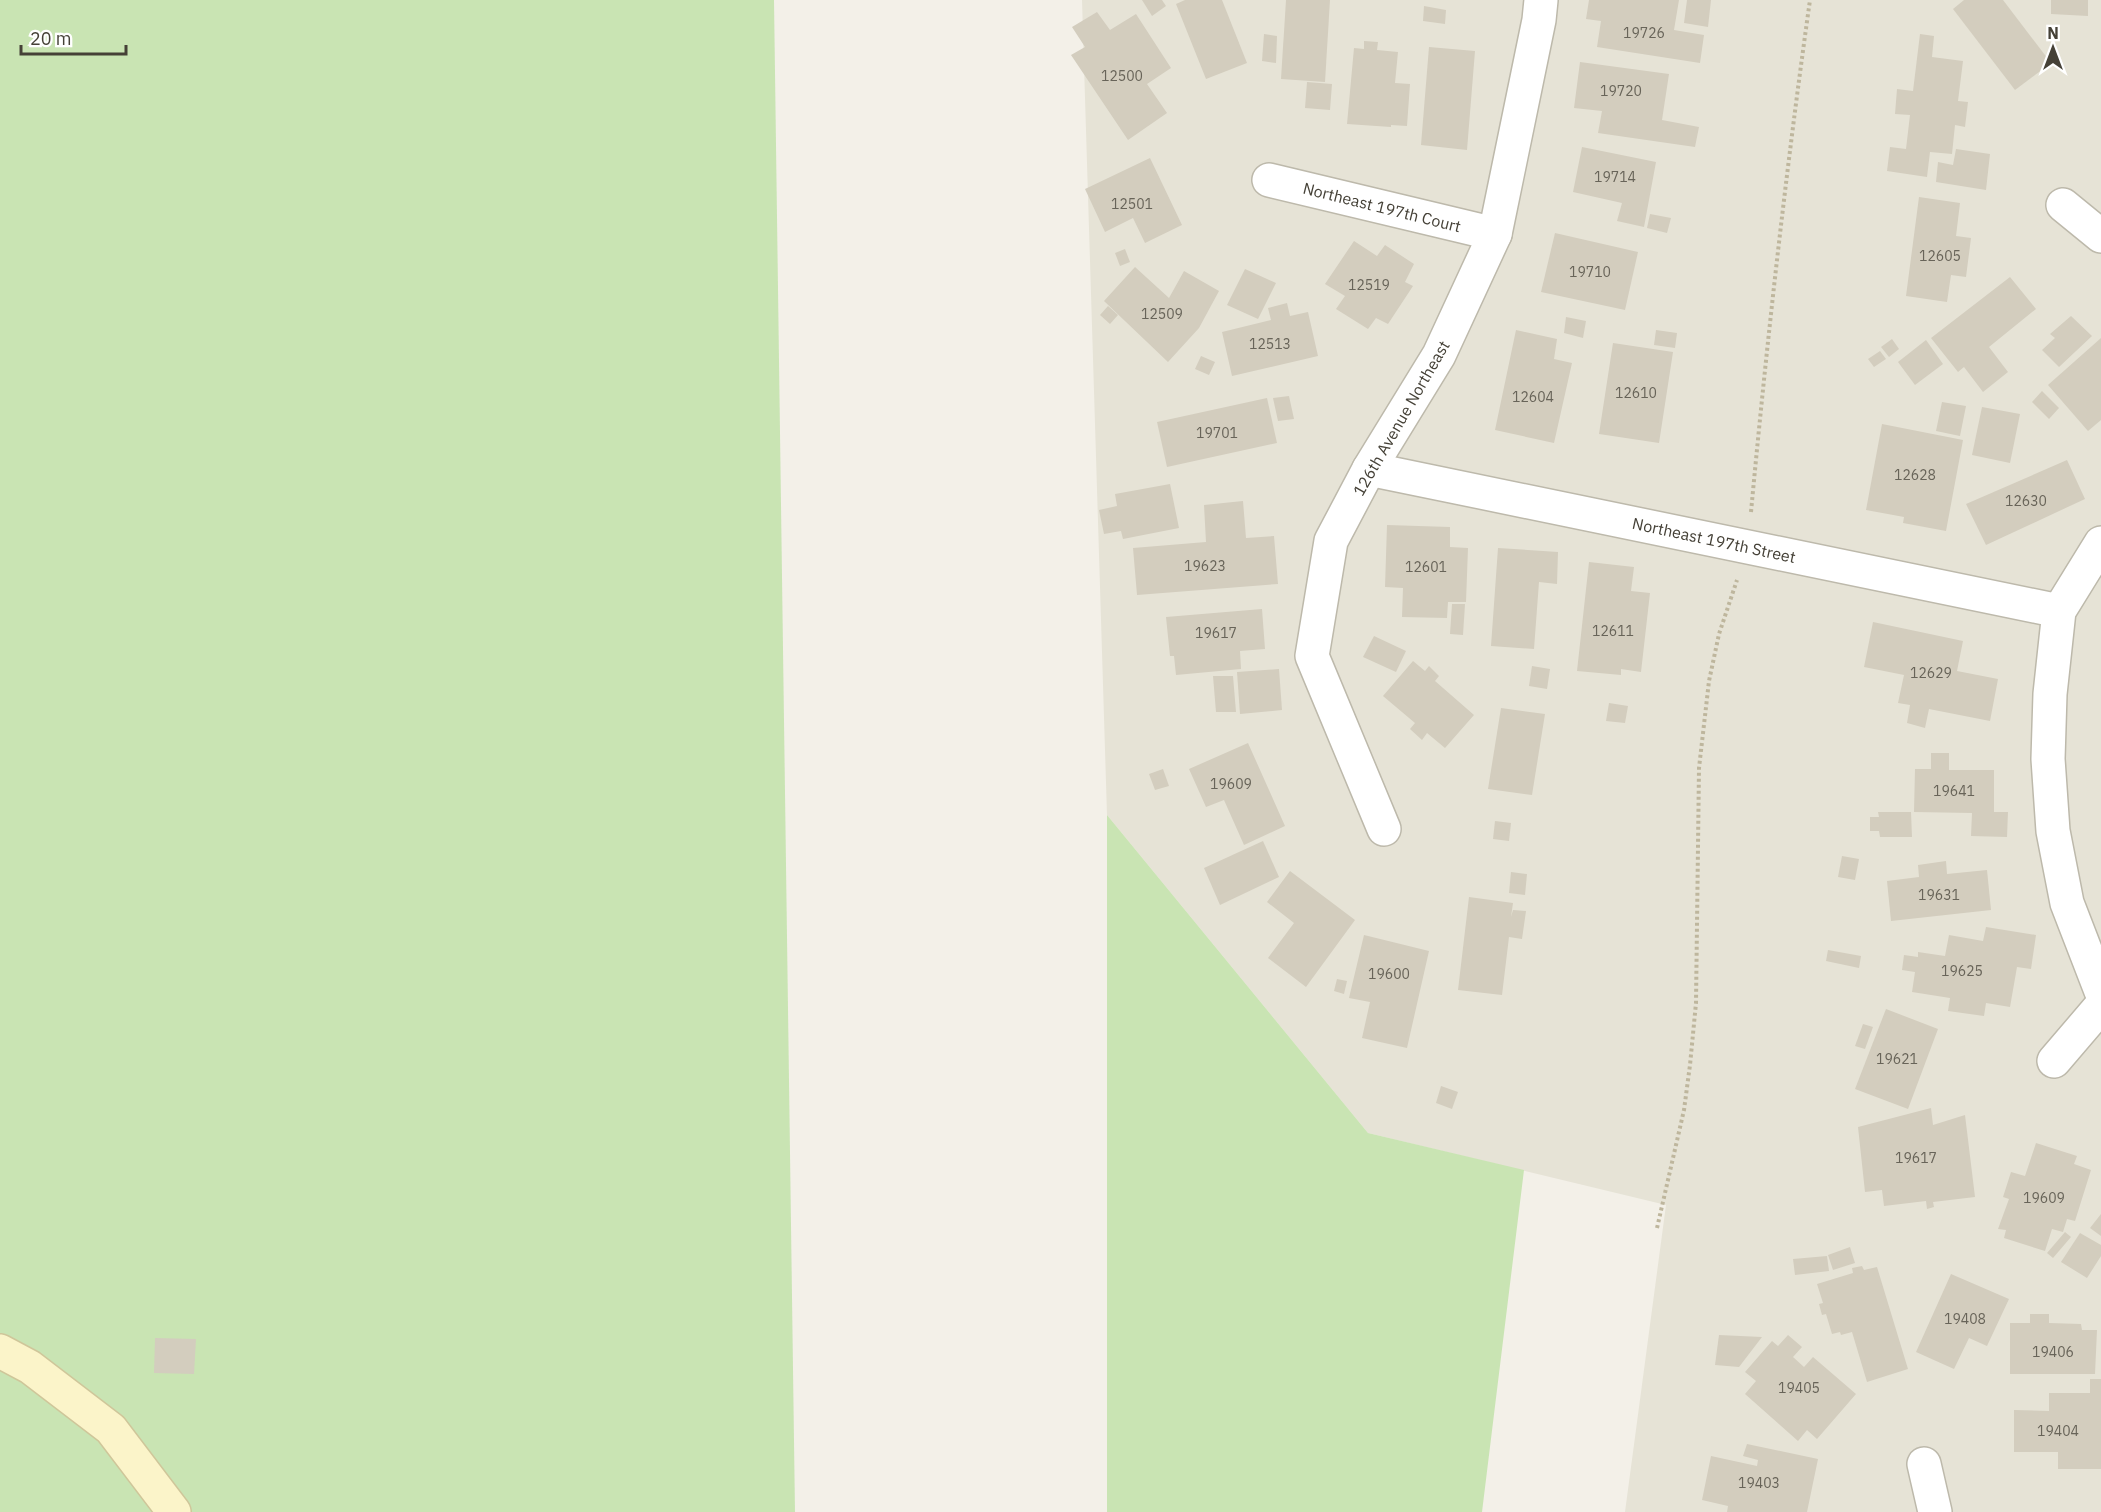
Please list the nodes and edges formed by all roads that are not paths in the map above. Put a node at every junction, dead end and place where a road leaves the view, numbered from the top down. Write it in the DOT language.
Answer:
graph roads {
  1 [pos="1542,0"];
  2 [pos="1269,180"];
  3 [pos="2063,205"];
  4 [pos="1495,234"];
  5 [pos="2101,236"];
  6 [pos="1369,469"];
  7 [pos="2101,543"];
  8 [pos="2059,611"];
  9 [pos="1384,829"];
  10 [pos="2101,991"];
  11 [pos="2101,1006"];
  12 [pos="2054,1061"];
  13 [pos="0,1351"];
  14 [pos="1924,1464"];
  15 [pos="174,1512"];
  16 [pos="1935,1512"];
  1 -- 4 [label="street, 126th Avenue Northeast"];
  2 -- 4 [label="street, Northeast 197th Court"];
  3 -- 5 [label="street"];
  4 -- 6 [label="street, 126th Avenue Northeast"];
  6 -- 8 [label="street, Northeast 197th Street"];
  6 -- 9 [label="street, 126th Avenue Northeast"];
  7 -- 8 [label="street"];
  8 -- 10 [label="street"];
  11 -- 12 [label="street"];
  13 -- 15 [label="main road"];
  14 -- 16 [label="street"];
}
